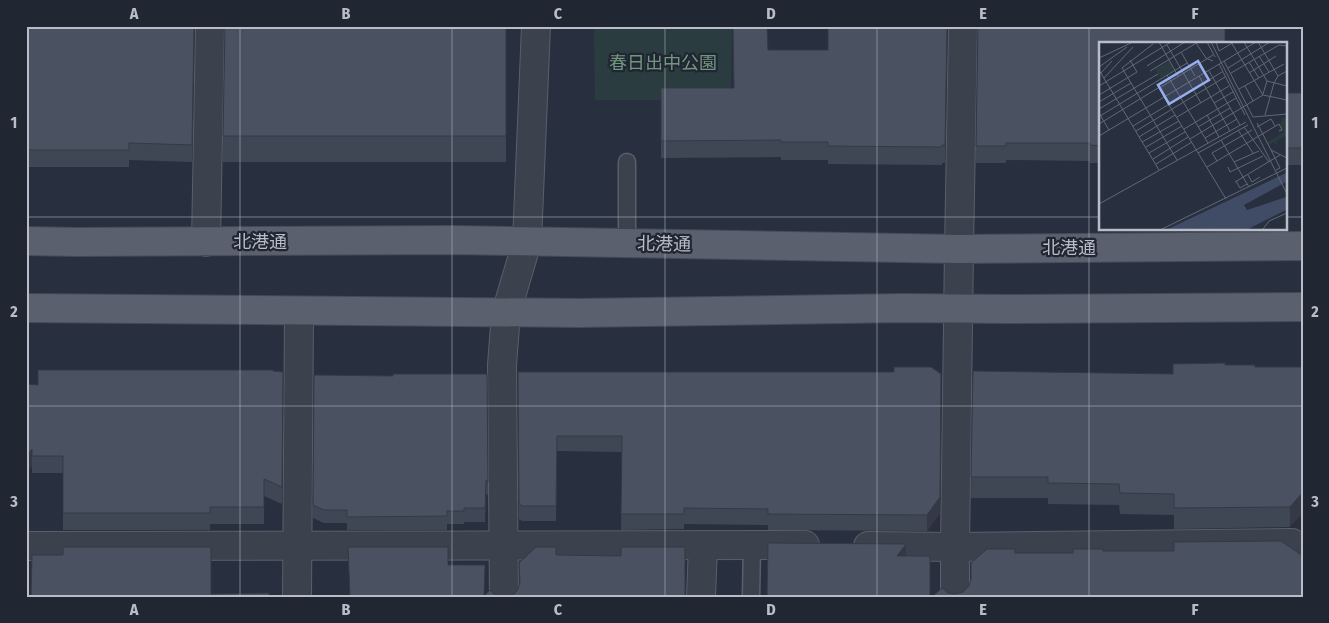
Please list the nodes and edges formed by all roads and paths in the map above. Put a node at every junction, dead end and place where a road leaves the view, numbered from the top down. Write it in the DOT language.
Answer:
graph roads {
  1 [pos="210,26"];
  2 [pos="536,26"];
  3 [pos="963,26"];
  4 [pos="626,162"];
  5 [pos="26,241"];
  6 [pos="206,242"];
  7 [pos="527,242"];
  8 [pos="627,243"];
  9 [pos="1303,246"];
  10 [pos="959,249"];
  11 [pos="26,308"];
  12 [pos="958,308"];
  13 [pos="1303,308"];
  14 [pos="299,312"];
  15 [pos="506,313"];
  16 [pos="1292,543"];
  17 [pos="504,545"];
  18 [pos="752,545"];
  19 [pos="26,546"];
  20 [pos="298,546"];
  21 [pos="702,546"];
  22 [pos="955,546"];
  23 [pos="297,597"];
  24 [pos="504,597"];
  25 [pos="701,597"];
  26 [pos="752,597"];
  27 [pos="955,597"];
  1 -- 6 [label="street"];
  2 -- 7 [label="street"];
  3 -- 10 [label="street"];
  4 -- 8 [label="lane"];
  5 -- 6 [label="main road, 北港通"];
  6 -- 7 [label="main road, 北港通"];
  7 -- 8 [label="main road, 北港通"];
  7 -- 15 [label="street"];
  8 -- 10 [label="main road, 北港通"];
  9 -- 10 [label="main road, 北港通"];
  10 -- 12 [label="street"];
  11 -- 14 [label="main road"];
  12 -- 13 [label="main road"];
  12 -- 15 [label="main road"];
  12 -- 22 [label="street"];
  14 -- 15 [label="main road"];
  14 -- 20 [label="street"];
  15 -- 17 [label="street"];
  16 -- 22 [label="street"];
  17 -- 20 [label="street"];
  17 -- 21 [label="street"];
  17 -- 24 [label="street"];
  18 -- 21 [label="street"];
  18 -- 22 [label="street"];
  18 -- 26 [label="lane"];
  19 -- 20 [label="street"];
  20 -- 23 [label="street"];
  21 -- 25 [label="street"];
  22 -- 27 [label="street"];
}
